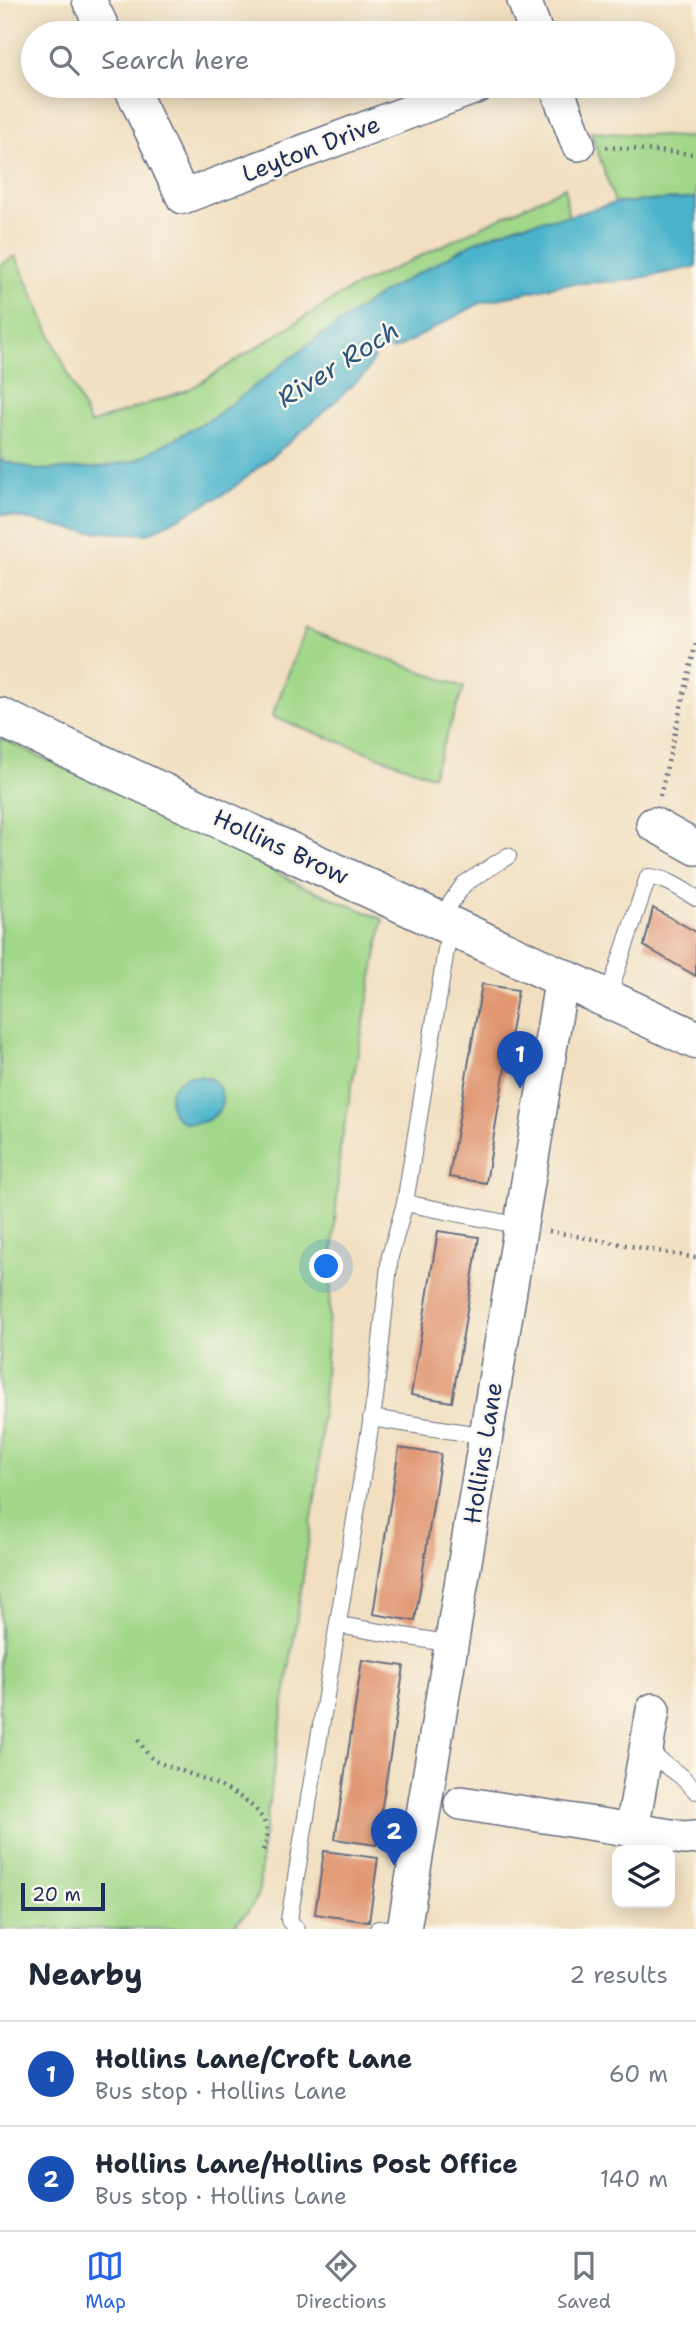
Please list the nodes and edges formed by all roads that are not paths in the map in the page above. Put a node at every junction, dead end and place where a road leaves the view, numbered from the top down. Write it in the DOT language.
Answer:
graph roads {
  1 [pos="89,0"];
  2 [pos="524,0"];
  3 [pos="99,21"];
  4 [pos="532,21"];
  5 [pos="136,98"];
  6 [pos="446,98"];
  7 [pos="561,98"];
  8 [pos="578,144"];
  9 [pos="0,717"];
  10 [pos="653,824"];
  11 [pos="696,848"];
  12 [pos="508,856"];
  13 [pos="696,898"];
  14 [pos="445,923"];
  15 [pos="562,977"];
  16 [pos="607,999"];
  17 [pos="696,1040"];
  18 [pos="405,1203"];
  19 [pos="521,1226"];
  20 [pos="371,1418"];
  21 [pos="486,1436"];
  22 [pos="338,1625"];
  23 [pos="452,1644"];
  24 [pos="653,1710"];
  25 [pos="645,1750"];
  26 [pos="696,1791"];
  27 [pos="461,1803"];
  28 [pos="632,1830"];
  29 [pos="696,1837"];
  30 [pos="296,1929"];
  31 [pos="395,1929"];
  1 -- 3 [label="street"];
  2 -- 4 [label="street"];
  5 -- 6 [label="street, Leyton Drive"];
  7 -- 8 [label="street"];
  9 -- 14 [label="street, Hollins Brow"];
  10 -- 11 [label="street"];
  12 -- 14 [label="lane"];
  13 -- 16 [label="lane"];
  14 -- 15 [label="street, Hollins Brow"];
  14 -- 18 [label="lane"];
  15 -- 16 [label="street, Hollins Brow"];
  15 -- 19 [label="street, Hollins Lane"];
  16 -- 17 [label="street, Hollins Brow"];
  18 -- 19 [label="lane"];
  18 -- 20 [label="lane"];
  19 -- 21 [label="street, Hollins Lane"];
  20 -- 21 [label="lane"];
  20 -- 22 [label="lane"];
  21 -- 23 [label="street, Hollins Lane"];
  22 -- 23 [label="lane"];
  22 -- 30 [label="lane"];
  23 -- 31 [label="street, Hollins Lane"];
  24 -- 25 [label="street"];
  25 -- 26 [label="lane"];
  25 -- 28 [label="street"];
  27 -- 28 [label="street"];
  28 -- 29 [label="street"];
}
